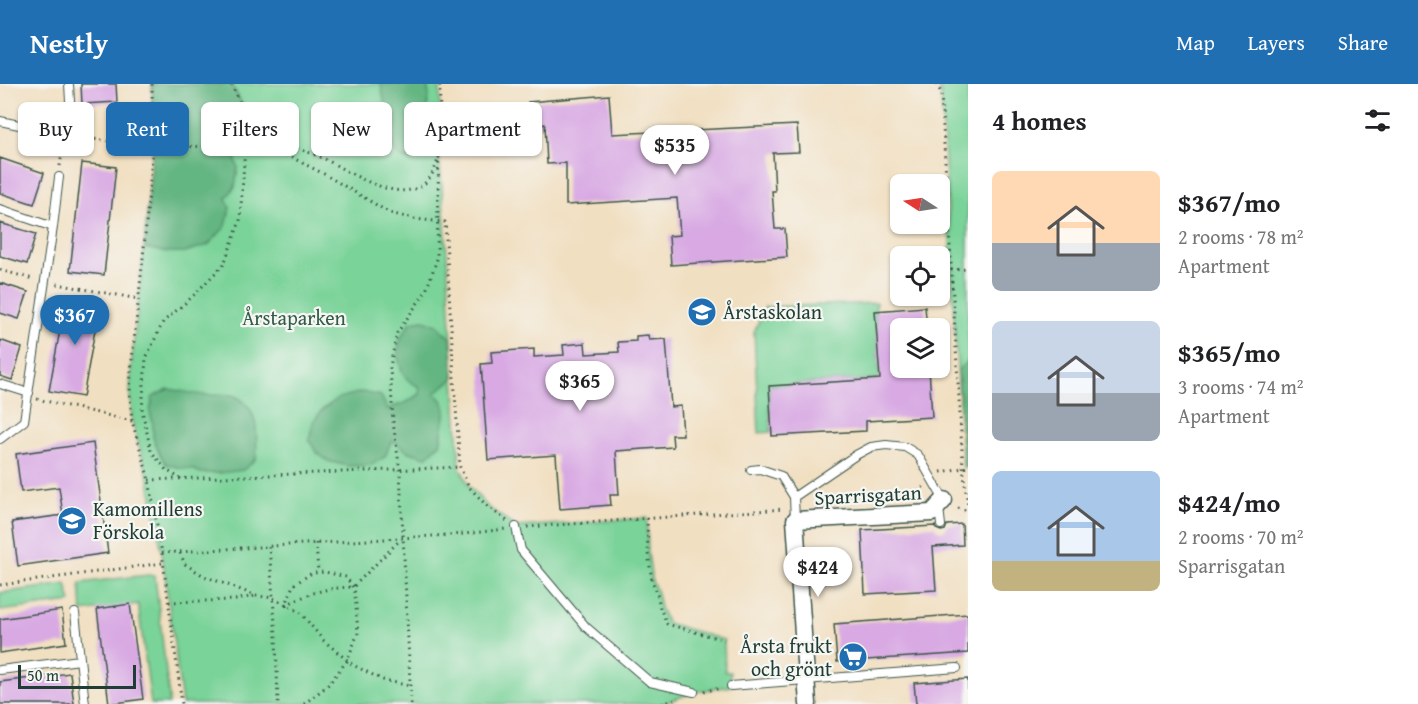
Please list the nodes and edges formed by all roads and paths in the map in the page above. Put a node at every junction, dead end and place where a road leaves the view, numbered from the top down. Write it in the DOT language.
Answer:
graph roads {
  1 [pos="69,84"];
  2 [pos="152,84"];
  3 [pos="231,84"];
  4 [pos="440,84"];
  5 [pos="937,84"];
  6 [pos="69,102"];
  7 [pos="152,102"];
  8 [pos="240,102"];
  9 [pos="440,102"];
  10 [pos="0,121"];
  11 [pos="18,125"];
  12 [pos="299,148"];
  13 [pos="64,156"];
  14 [pos="152,156"];
  15 [pos="244,156"];
  16 [pos="289,156"];
  17 [pos="439,156"];
  18 [pos="439,156"];
  19 [pos="59,177"];
  20 [pos="0,209"];
  21 [pos="437,222"];
  22 [pos="53,227"];
  23 [pos="968,269"];
  24 [pos="0,270"];
  25 [pos="951,270"];
  26 [pos="45,282"];
  27 [pos="139,299"];
  28 [pos="0,384"];
  29 [pos="28,395"];
  30 [pos="132,421"];
  31 [pos="0,439"];
  32 [pos="460,467"];
  33 [pos="963,467"];
  34 [pos="968,467"];
  35 [pos="751,470"];
  36 [pos="399,471"];
  37 [pos="181,479"];
  38 [pos="933,479"];
  39 [pos="149,480"];
  40 [pos="794,497"];
  41 [pos="941,503"];
  42 [pos="968,507"];
  43 [pos="895,512"];
  44 [pos="794,514"];
  45 [pos="647,518"];
  46 [pos="941,525"];
  47 [pos="516,527"];
  48 [pos="403,538"];
  49 [pos="316,543"];
  50 [pos="269,546"];
  51 [pos="179,552"];
  52 [pos="162,553"];
  53 [pos="163,563"];
  54 [pos="318,572"];
  55 [pos="0,585"];
  56 [pos="354,587"];
  57 [pos="257,596"];
  58 [pos="273,598"];
  59 [pos="168,602"];
  60 [pos="286,605"];
  61 [pos="75,613"];
  62 [pos="723,640"];
  63 [pos="80,660"];
  64 [pos="348,661"];
  65 [pos="957,668"];
  66 [pos="0,670"];
  67 [pos="807,679"];
  68 [pos="410,686"];
  69 [pos="731,686"];
  70 [pos="694,692"];
  71 [pos="85,704"];
  72 [pos="182,704"];
  73 [pos="278,704"];
  74 [pos="304,704"];
  75 [pos="411,704"];
  76 [pos="808,704"];
  1 -- 6 [label="lane"];
  2 -- 7 [label="path"];
  3 -- 8 [label="path"];
  4 -- 9 [label="path"];
  5 -- 25 [label="path"];
  10 -- 11 [label="lane"];
  12 -- 17 [label="path"];
  13 -- 19 [label="path"];
  14 -- 27 [label="path"];
  15 -- 37 [label="path"];
  16 -- 21 [label="path"];
  18 -- 21 [label="path"];
  19 -- 22 [label="lane"];
  20 -- 22 [label="lane"];
  21 -- 32 [label="path"];
  21 -- 36 [label="path"];
  22 -- 26 [label="lane"];
  23 -- 25 [label="path"];
  24 -- 26 [label="path"];
  25 -- 33 [label="path"];
  26 -- 27 [label="path"];
  26 -- 29 [label="lane"];
  27 -- 30 [label="path"];
  28 -- 29 [label="lane"];
  29 -- 30 [label="path"];
  29 -- 31 [label="lane"];
  30 -- 39 [label="path"];
  32 -- 36 [label="path"];
  32 -- 47 [label="path"];
  33 -- 34 [label="path"];
  33 -- 38 [label="path"];
  33 -- 42 [label="path"];
  35 -- 40 [label="lane"];
  36 -- 37 [label="path"];
  36 -- 48 [label="path"];
  37 -- 39 [label="path"];
  38 -- 40 [label="lane"];
  38 -- 41 [label="lane"];
  38 -- 43 [label="path"];
  39 -- 52 [label="path"];
  40 -- 44 [label="lane"];
  41 -- 43 [label="street, Sparrisgatan"];
  41 -- 46 [label="lane"];
  43 -- 44 [label="street, Sparrisgatan"];
  44 -- 45 [label="path"];
  44 -- 67 [label="street, Sparrisgatan"];
  45 -- 47 [label="path"];
  45 -- 62 [label="path"];
  47 -- 48 [label="path"];
  47 -- 70 [label="lane"];
  48 -- 49 [label="path"];
  48 -- 56 [label="path"];
  48 -- 68 [label="path"];
  49 -- 50 [label="path"];
  49 -- 54 [label="path"];
  50 -- 51 [label="path"];
  50 -- 58 [label="path"];
  51 -- 52 [label="path"];
  51 -- 57 [label="path"];
  52 -- 53 [label="path"];
  53 -- 55 [label="path"];
  53 -- 59 [label="path"];
  54 -- 56 [label="path"];
  54 -- 60 [label="path"];
  56 -- 60 [label="path"];
  56 -- 64 [label="path"];
  57 -- 58 [label="path"];
  57 -- 59 [label="path"];
  58 -- 60 [label="path"];
  58 -- 73 [label="path"];
  59 -- 72 [label="path"];
  60 -- 64 [label="path"];
  61 -- 63 [label="lane"];
  63 -- 66 [label="lane"];
  63 -- 71 [label="lane"];
  64 -- 68 [label="path"];
  64 -- 74 [label="path"];
  65 -- 67 [label="lane"];
  67 -- 69 [label="lane"];
  67 -- 76 [label="street, Sparrisgatan"];
  68 -- 75 [label="path"];
}
